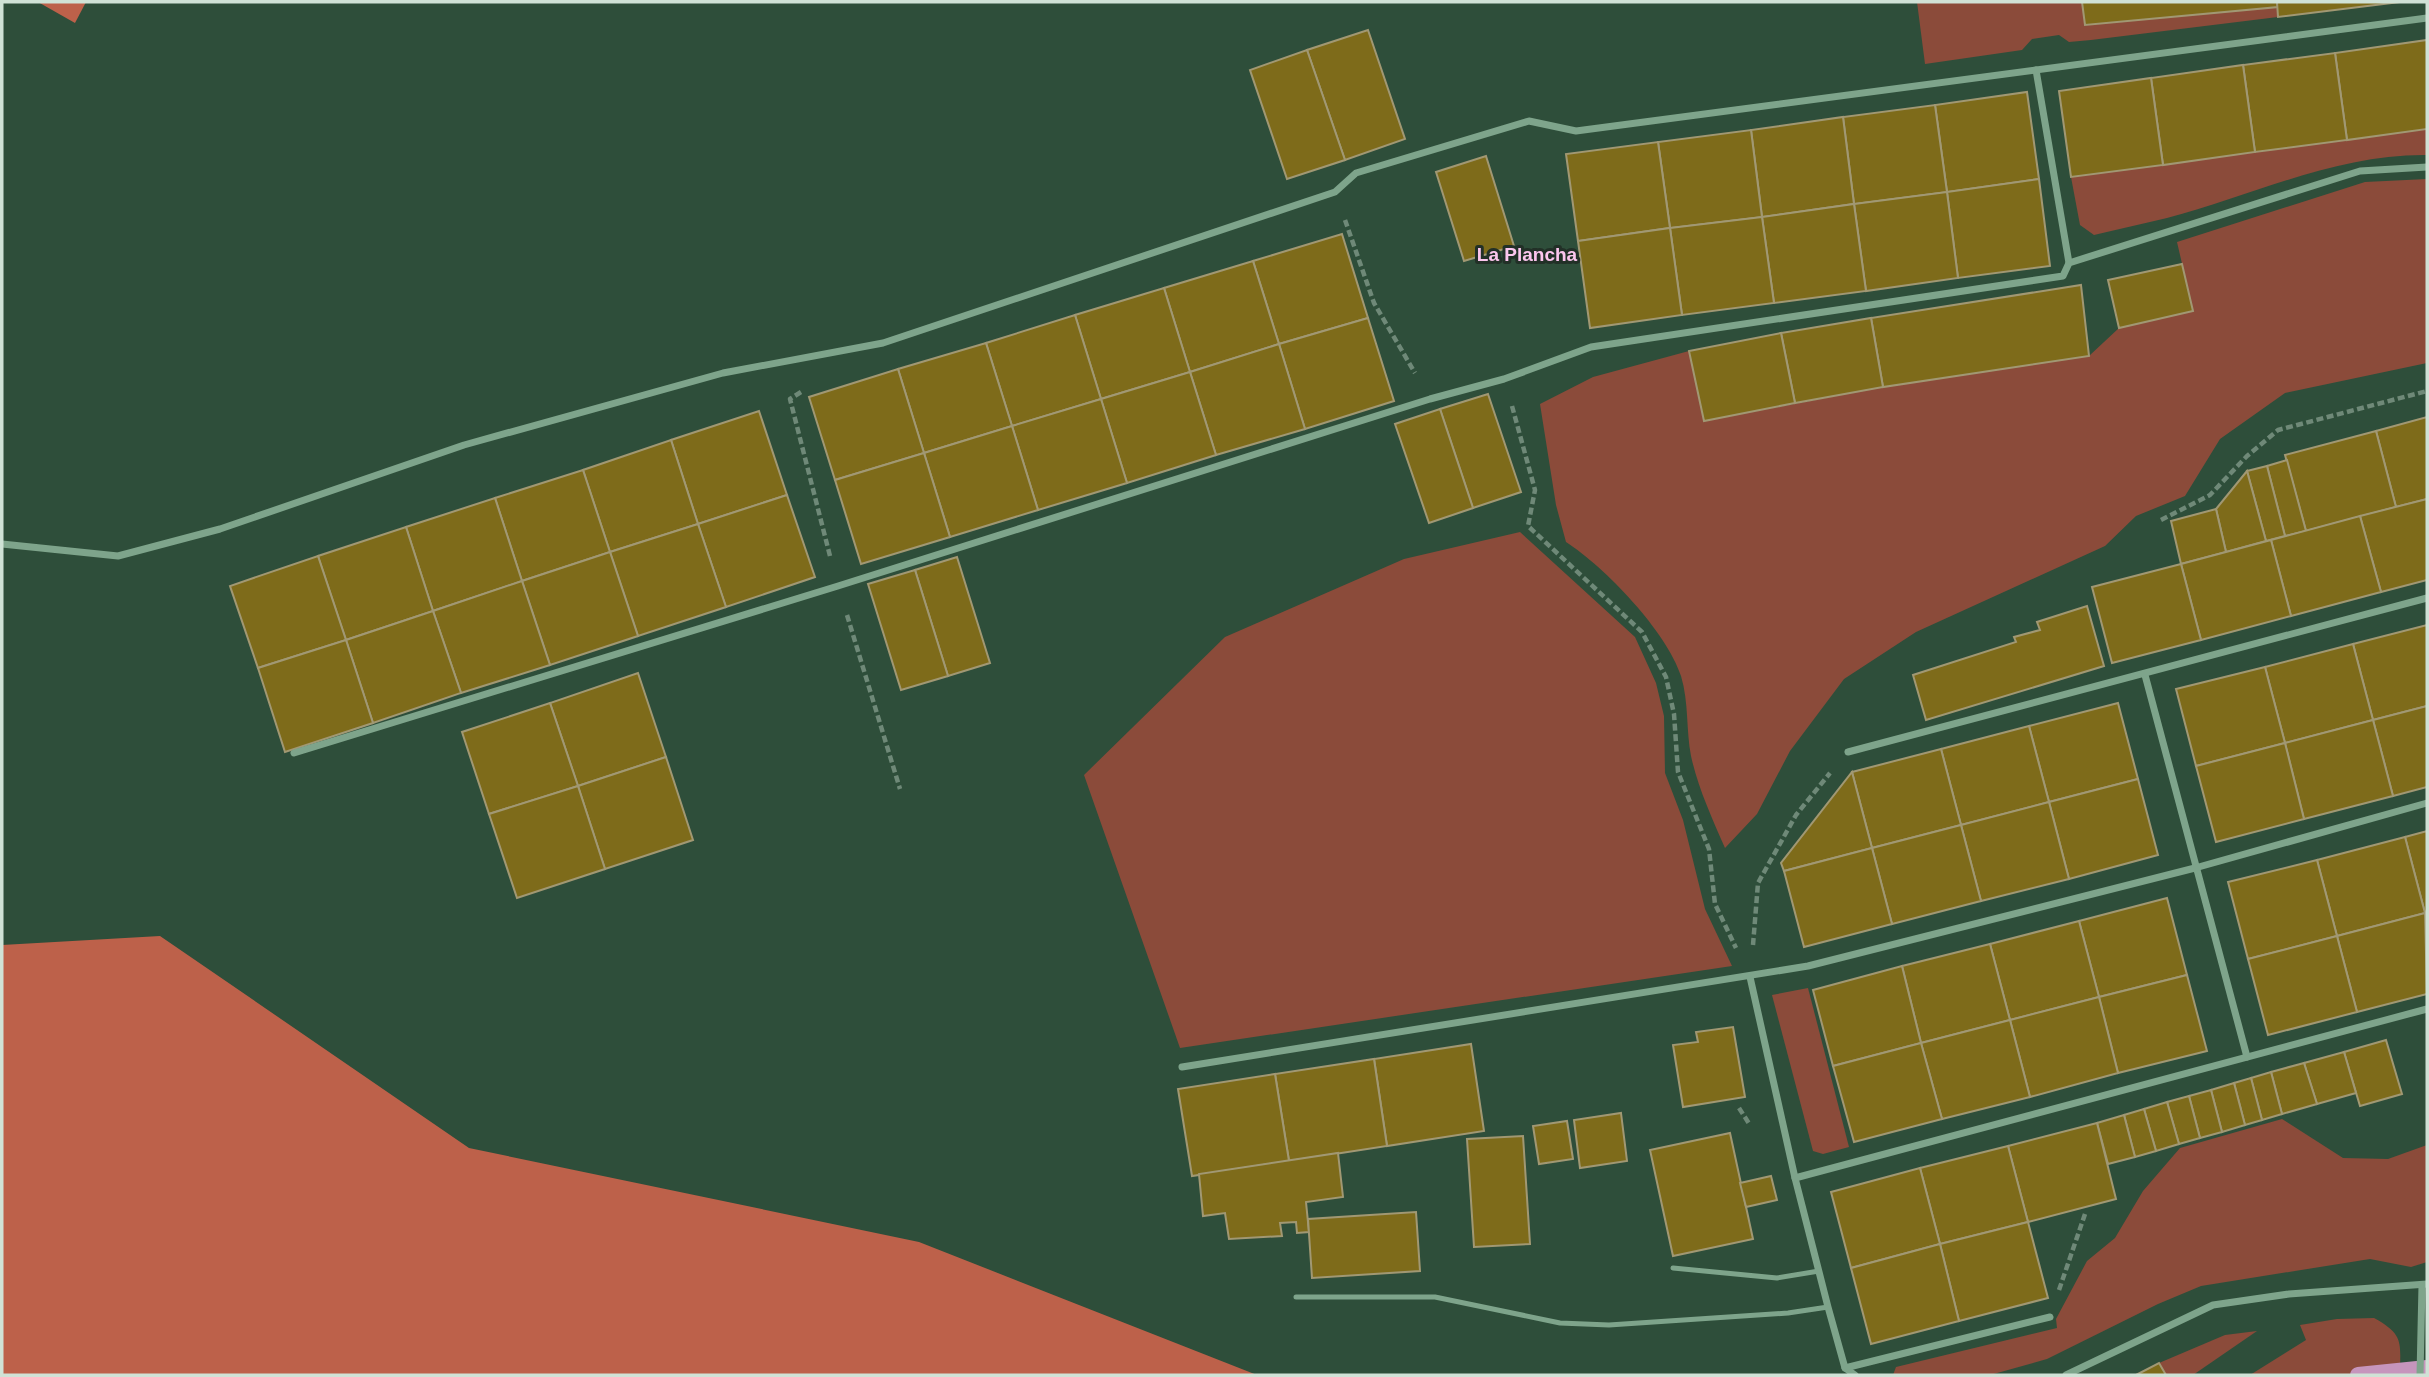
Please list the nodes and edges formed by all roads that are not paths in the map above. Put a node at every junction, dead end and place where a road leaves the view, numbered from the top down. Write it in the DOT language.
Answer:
graph roads {
  1 [pos="2427,18"];
  2 [pos="2036,70"];
  3 [pos="2427,167"];
  4 [pos="2069,262"];
  5 [pos="2,544"];
  6 [pos="2427,598"];
  7 [pos="2145,675"];
  8 [pos="1848,752"];
  9 [pos="293,753"];
  10 [pos="2427,803"];
  11 [pos="2195,868"];
  12 [pos="1750,977"];
  13 [pos="2427,1009"];
  14 [pos="2246,1057"];
  15 [pos="1182,1067"];
  16 [pos="1795,1178"];
  17 [pos="1673,1268"];
  18 [pos="1819,1271"];
  19 [pos="2425,1285"];
  20 [pos="1296,1297"];
  21 [pos="1828,1307"];
  22 [pos="2050,1317"];
  23 [pos="1845,1368"];
  24 [pos="1855,1375"];
  25 [pos="2066,1375"];
  26 [pos="2420,1375"];
  1 -- 2 [label="street"];
  2 -- 4 [label="street"];
  2 -- 5 [label="street"];
  3 -- 4 [label="street"];
  4 -- 9 [label="street"];
  6 -- 7 [label="street"];
  7 -- 8 [label="street"];
  7 -- 11 [label="street"];
  10 -- 11 [label="street"];
  11 -- 12 [label="street"];
  11 -- 14 [label="street"];
  12 -- 15 [label="street"];
  12 -- 16 [label="street"];
  13 -- 14 [label="street"];
  14 -- 16 [label="street"];
  16 -- 18 [label="street"];
  17 -- 18 [label="lane"];
  18 -- 21 [label="street"];
  19 -- 25 [label="street"];
  19 -- 26 [label="street"];
  20 -- 21 [label="lane"];
  21 -- 23 [label="street"];
  22 -- 23 [label="street"];
  23 -- 24 [label="street"];
}
